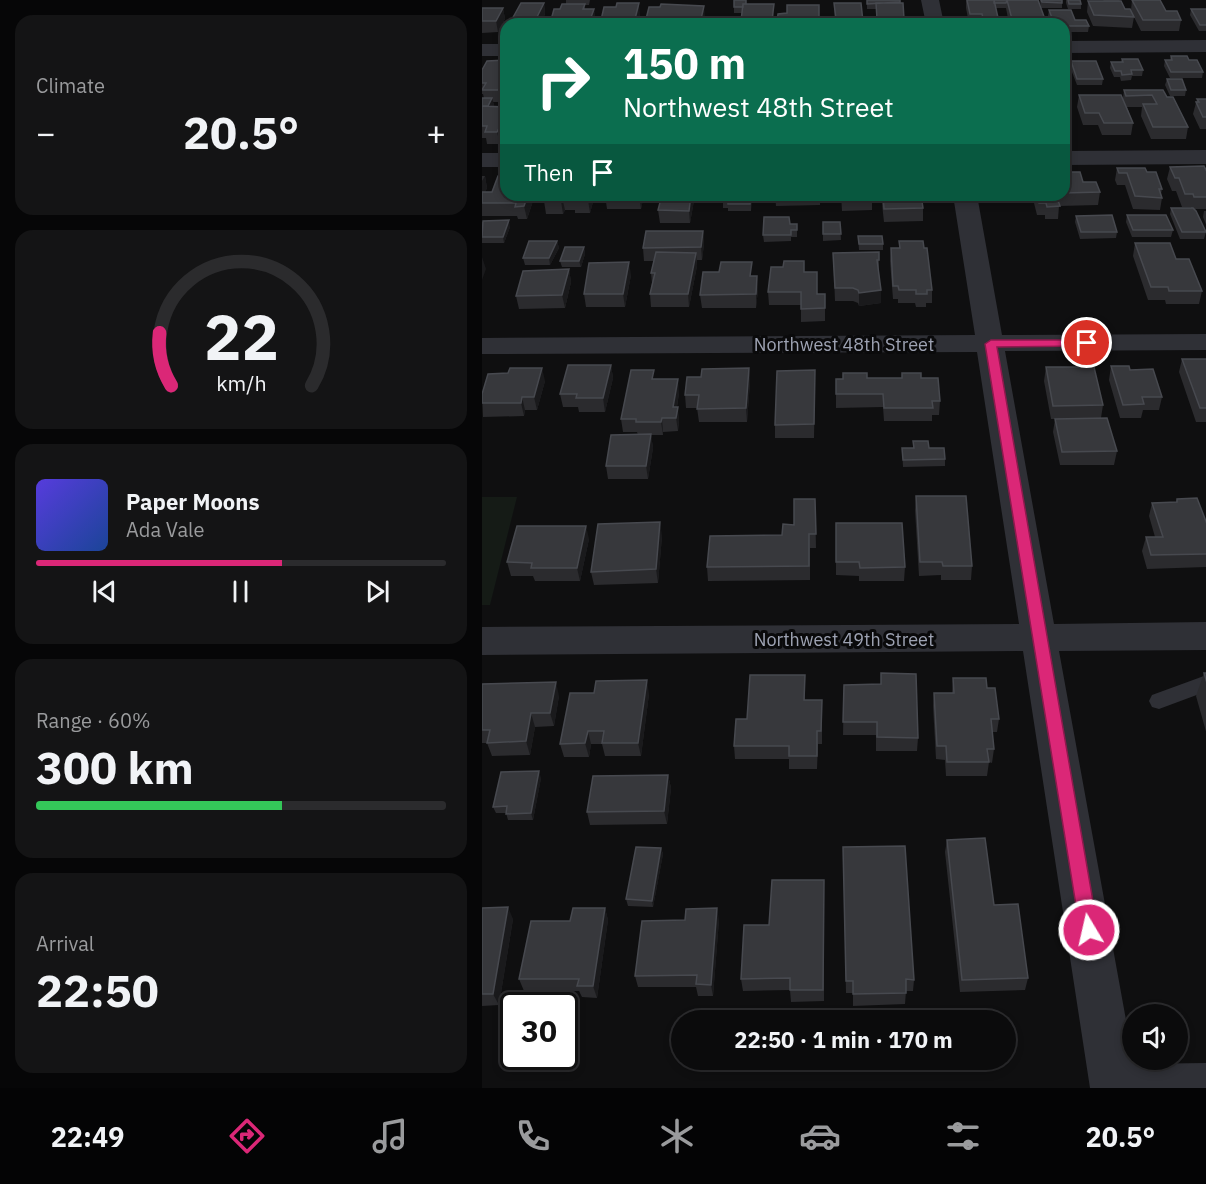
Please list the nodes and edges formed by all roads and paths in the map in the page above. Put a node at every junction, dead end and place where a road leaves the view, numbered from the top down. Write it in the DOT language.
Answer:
graph roads {
  1 [pos="930,0"];
  2 [pos="934,18"];
  3 [pos="1206,46"];
  4 [pos="1070,47"];
  5 [pos="482,50"];
  6 [pos="500,50"];
  7 [pos="1206,157"];
  8 [pos="1070,158"];
  9 [pos="482,160"];
  10 [pos="500,160"];
  11 [pos="966,201"];
  12 [pos="1206,342"];
  13 [pos="991,344"];
  14 [pos="482,346"];
  15 [pos="1206,636"];
  16 [pos="1041,638"];
  17 [pos="482,641"];
  18 [pos="1206,683"];
  19 [pos="1159,702"];
  20 [pos="1206,1087"];
  21 [pos="1114,1088"];
  22 [pos="1119,1088"];
  1 -- 2 [label="street"];
  3 -- 4 [label="street"];
  5 -- 6 [label="street"];
  7 -- 8 [label="street"];
  9 -- 10 [label="street"];
  11 -- 13 [label="street"];
  12 -- 13 [label="street, Northwest 48th Street"];
  13 -- 14 [label="street, Northwest 48th Street"];
  13 -- 16 [label="street"];
  15 -- 16 [label="street, Northwest 49th Street"];
  16 -- 17 [label="street, Northwest 49th Street"];
  16 -- 21 [label="street"];
  18 -- 19 [label="lane"];
  20 -- 22 [label="street"];
}
